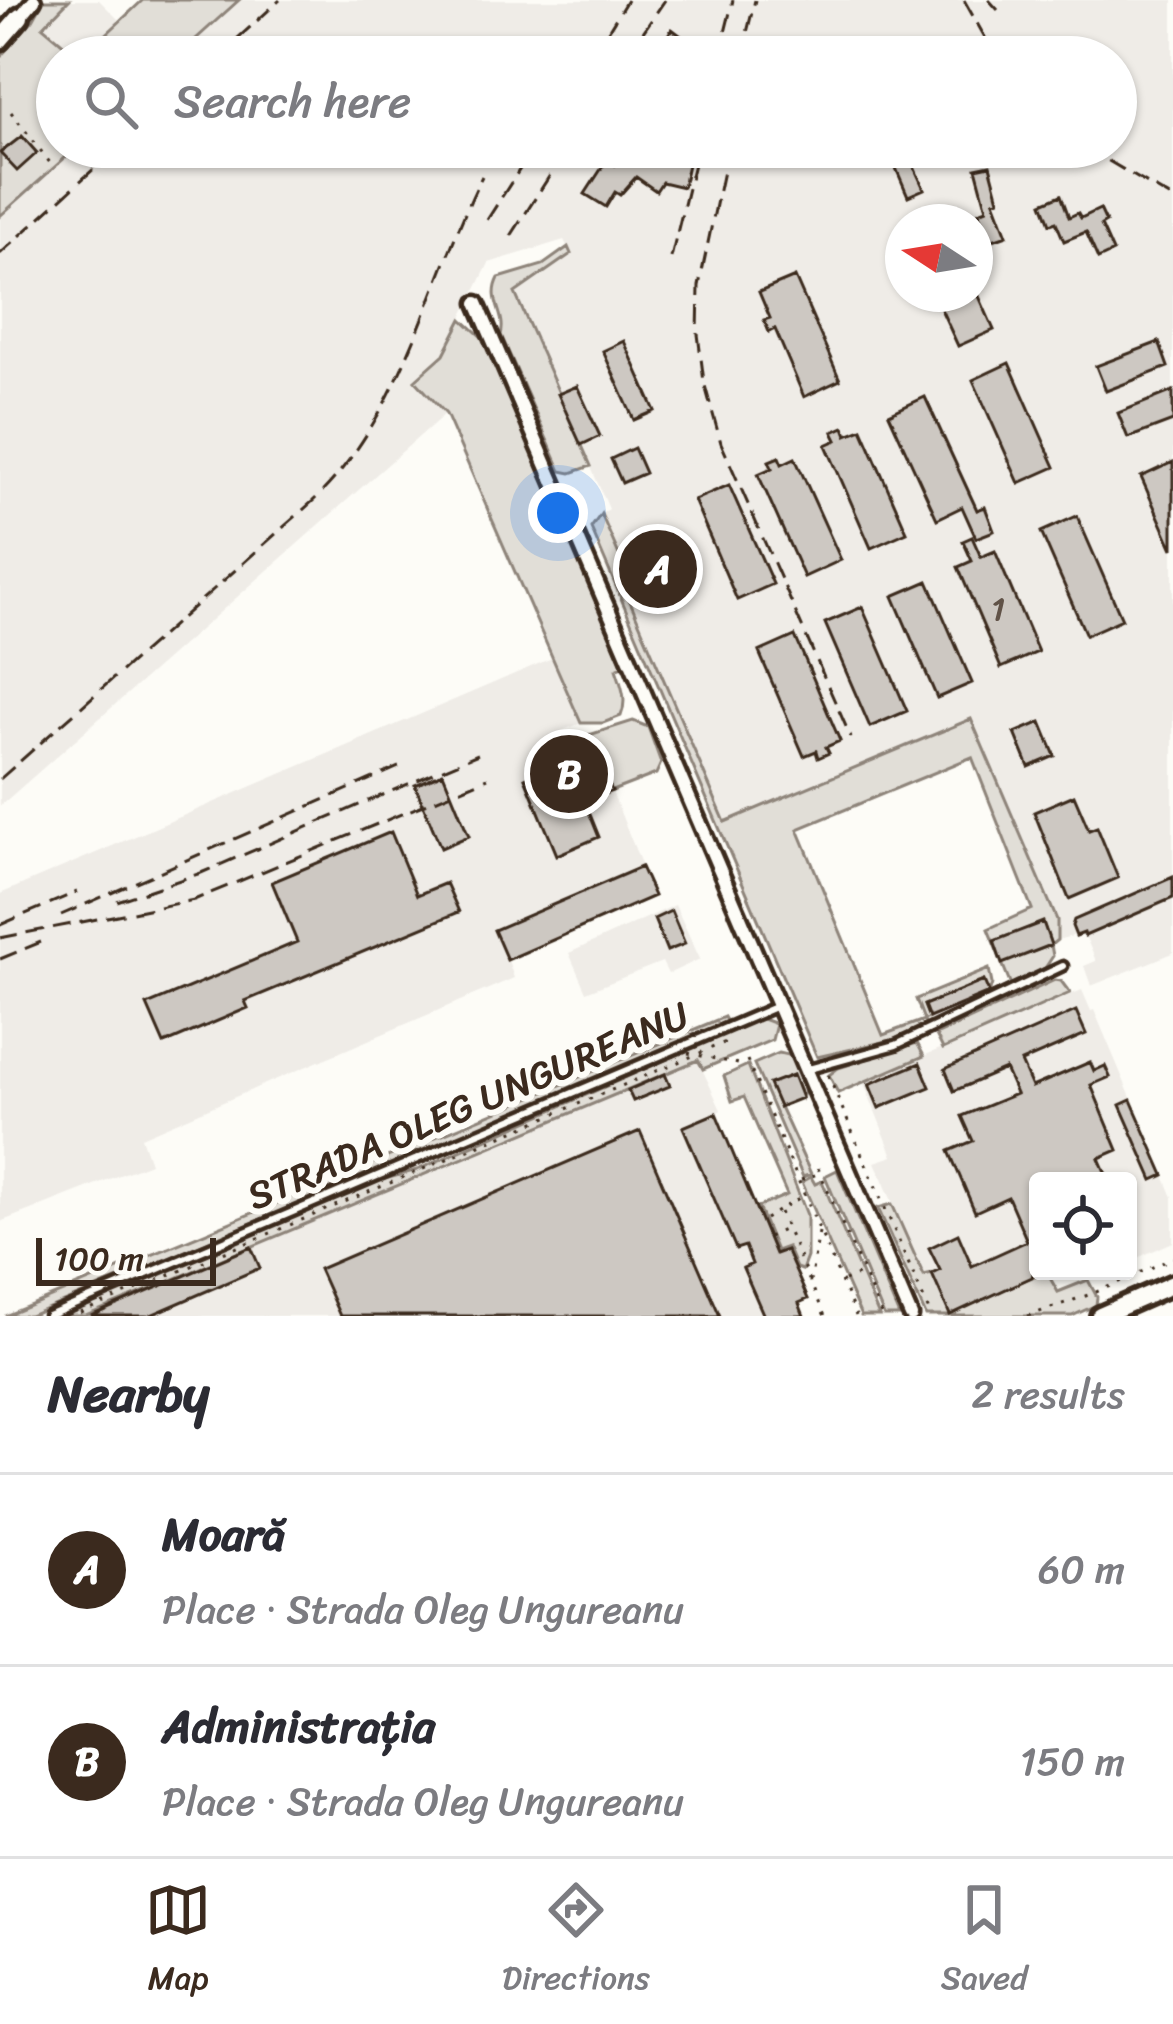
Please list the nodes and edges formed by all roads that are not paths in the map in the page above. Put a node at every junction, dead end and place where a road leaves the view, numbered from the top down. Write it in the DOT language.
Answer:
graph roads {
  1 [pos="34,0"];
  2 [pos="20,17"];
  3 [pos="0,40"];
  4 [pos="477,303"];
  5 [pos="1063,965"];
  6 [pos="778,1006"];
  7 [pos="806,1070"];
  8 [pos="1173,1284"];
  9 [pos="48,1316"];
  10 [pos="911,1316"];
  11 [pos="1100,1316"];
  1 -- 2 [label="street"];
  2 -- 3 [label="street"];
  4 -- 6 [label="street"];
  5 -- 7 [label="lane"];
  6 -- 7 [label="street"];
  6 -- 9 [label="lane, STRADA OLEG UNGUREANU"];
  7 -- 10 [label="street"];
  8 -- 11 [label="street"];
}
